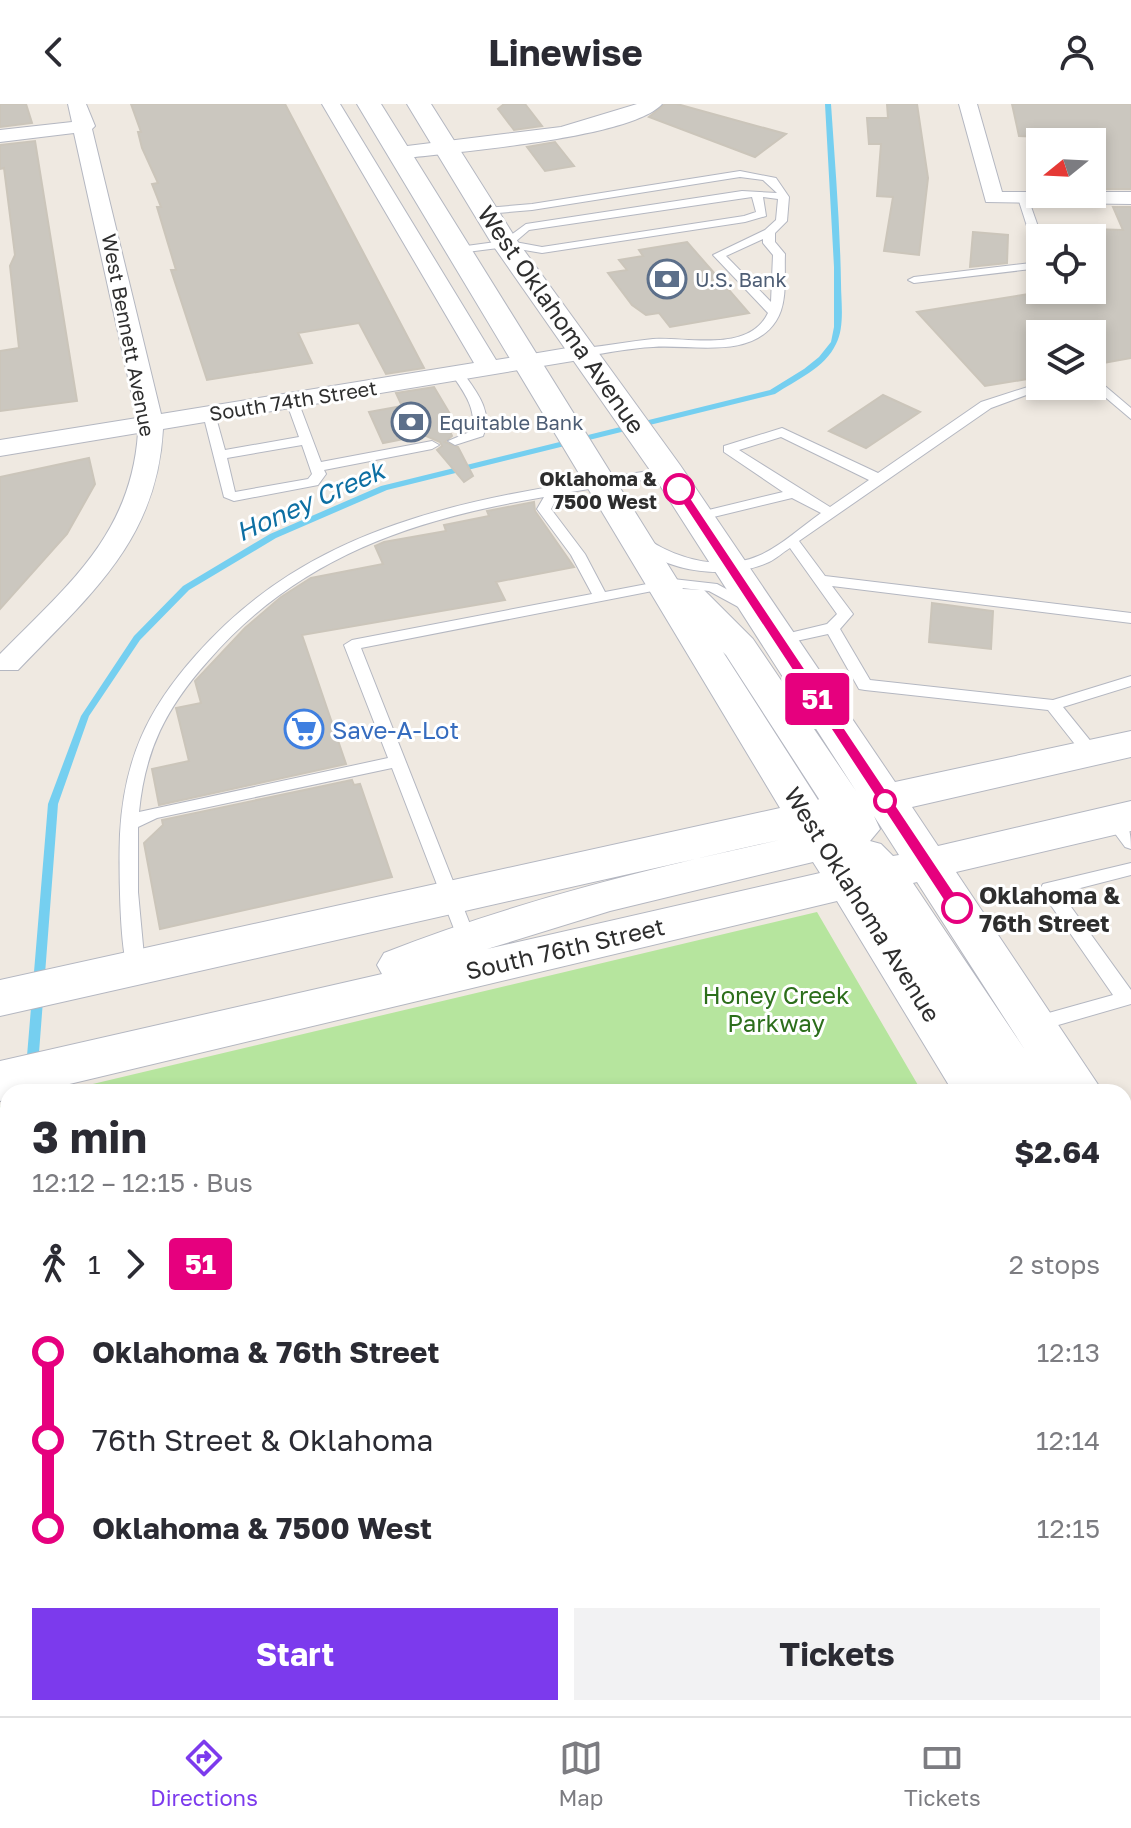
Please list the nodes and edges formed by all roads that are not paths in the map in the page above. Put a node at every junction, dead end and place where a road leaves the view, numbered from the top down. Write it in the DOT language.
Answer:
graph roads {
  1 [pos="331,104"];
  2 [pos="369,104"];
  3 [pos="419,104"];
  4 [pos="653,104"];
  5 [pos="968,104"];
  6 [pos="81,115"];
  7 [pos="0,136"];
  8 [pos="447,146"];
  9 [pos="399,153"];
  10 [pos="756,193"];
  11 [pos="616,194"];
  12 [pos="784,197"];
  13 [pos="1023,198"];
  14 [pos="1131,198"];
  15 [pos="633,209"];
  16 [pos="486,211"];
  17 [pos="1032,224"];
  18 [pos="769,238"];
  19 [pos="506,244"];
  20 [pos="459,250"];
  21 [pos="1026,267"];
  22 [pos="914,280"];
  23 [pos="774,312"];
  24 [pos="585,352"];
  25 [pos="528,362"];
  26 [pos="489,368"];
  27 [pos="457,373"];
  28 [pos="1026,390"];
  29 [pos="1106,392"];
  30 [pos="292,401"];
  31 [pos="209,414"];
  32 [pos="1131,415"];
  33 [pos="151,424"];
  34 [pos="307,440"];
  35 [pos="455,441"];
  36 [pos="432,445"];
  37 [pos="0,448"];
  38 [pos="220,455"];
  39 [pos="661,462"];
  40 [pos="317,467"];
  41 [pos="595,476"];
  42 [pos="881,480"];
  43 [pos="553,492"];
  44 [pos="794,493"];
  45 [pos="832,514"];
  46 [pos="697,517"];
  47 [pos="629,531"];
  48 [pos="793,542"];
  49 [pos="730,567"];
  50 [pos="662,576"];
  51 [pos="823,580"];
  52 [pos="600,596"];
  53 [pos="1131,618"];
  54 [pos="832,628"];
  55 [pos="772,631"];
  56 [pos="8,663"];
  57 [pos="1131,681"];
  58 [pos="1053,705"];
  59 [pos="1131,744"];
  60 [pos="1091,753"];
  61 [pos="396,762"];
  62 [pos="1131,773"];
  63 [pos="130,823"];
  64 [pos="1125,826"];
  65 [pos="863,838"];
  66 [pos="1131,869"];
  67 [pos="448,897"];
  68 [pos="472,953"];
  69 [pos="115,972"];
  70 [pos="0,998"];
  71 [pos="1129,998"];
  72 [pos="1034,1024"];
  73 [pos="0,1081"];
  74 [pos="975,1084"];
  75 [pos="1025,1084"];
  76 [pos="1074,1084"];
  1 -- 26 [label="street"];
  2 -- 9 [label="main road, West Oklahoma Avenue"];
  3 -- 8 [label="main road, West Oklahoma Avenue"];
  4 -- 8 [label="street"];
  5 -- 13 [label="street"];
  6 -- 7 [label="street"];
  6 -- 33 [label="street, West Bennett Avenue"];
  8 -- 9 [label="street"];
  8 -- 16 [label="main road, West Oklahoma Avenue"];
  9 -- 20 [label="main road, West Oklahoma Avenue"];
  10 -- 12 [label="lane"];
  10 -- 15 [label="lane"];
  10 -- 19 [label="lane"];
  11 -- 12 [label="lane"];
  11 -- 15 [label="lane"];
  11 -- 16 [label="lane"];
  12 -- 18 [label="lane"];
  13 -- 14 [label="street"];
  13 -- 17 [label="lane"];
  15 -- 19 [label="lane"];
  16 -- 19 [label="main road, West Oklahoma Avenue"];
  18 -- 23 [label="lane"];
  18 -- 23 [label="lane"];
  19 -- 20 [label="lane"];
  19 -- 24 [label="main road, West Oklahoma Avenue"];
  20 -- 25 [label="main road, West Oklahoma Avenue"];
  21 -- 22 [label="lane"];
  23 -- 24 [label="lane"];
  24 -- 25 [label="street, South 74th Street"];
  24 -- 39 [label="main road, West Oklahoma Avenue"];
  25 -- 26 [label="street, South 74th Street"];
  25 -- 41 [label="main road, West Oklahoma Avenue"];
  26 -- 27 [label="street, South 74th Street"];
  27 -- 30 [label="street, South 74th Street"];
  27 -- 35 [label="lane"];
  28 -- 42 [label="lane"];
  29 -- 32 [label="lane"];
  30 -- 31 [label="street, South 74th Street"];
  30 -- 34 [label="lane"];
  31 -- 33 [label="street, South 74th Street"];
  31 -- 38 [label="lane"];
  33 -- 37 [label="street, South 74th Street"];
  33 -- 56 [label="street, West Bennett Avenue"];
  34 -- 38 [label="lane"];
  34 -- 40 [label="lane"];
  36 -- 40 [label="lane"];
  38 -- 40 [label="lane"];
  39 -- 41 [label="lane"];
  39 -- 46 [label="main road, West Oklahoma Avenue"];
  41 -- 43 [label="lane"];
  41 -- 47 [label="main road, West Oklahoma Avenue"];
  42 -- 44 [label="lane"];
  42 -- 45 [label="lane"];
  43 -- 52 [label="lane"];
  43 -- 63 [label="lane"];
  44 -- 45 [label="lane"];
  44 -- 46 [label="lane"];
  45 -- 48 [label="lane"];
  46 -- 49 [label="main road, West Oklahoma Avenue"];
  47 -- 49 [label="lane"];
  47 -- 50 [label="main road, West Oklahoma Avenue"];
  48 -- 49 [label="lane"];
  48 -- 51 [label="lane"];
  49 -- 55 [label="main road, West Oklahoma Avenue"];
  50 -- 52 [label="lane"];
  50 -- 55 [label="lane"];
  50 -- 65 [label="main road, West Oklahoma Avenue"];
  51 -- 53 [label="lane"];
  51 -- 54 [label="lane"];
  52 -- 61 [label="lane"];
  54 -- 55 [label="lane"];
  54 -- 58 [label="lane"];
  55 -- 65 [label="main road, West Oklahoma Avenue"];
  57 -- 58 [label="lane"];
  58 -- 60 [label="lane"];
  59 -- 60 [label="main road, South 76th Street"];
  60 -- 65 [label="main road, South 76th Street"];
  61 -- 63 [label="lane"];
  61 -- 67 [label="lane"];
  62 -- 65 [label="main road"];
  63 -- 69 [label="lane"];
  64 -- 65 [label="main road, South 76th Street"];
  65 -- 67 [label="main road, South 76th Street"];
  65 -- 68 [label="main road, South 76th Street"];
  65 -- 72 [label="main road, West Oklahoma Avenue"];
  65 -- 74 [label="main road, West Oklahoma Avenue"];
  65 -- 75 [label="main road"];
  66 -- 71 [label="lane"];
  67 -- 68 [label="lane"];
  67 -- 69 [label="main road, South 76th Street"];
  68 -- 73 [label="main road, South 76th Street"];
  69 -- 70 [label="main road, South 76th Street"];
  71 -- 72 [label="lane"];
  72 -- 76 [label="main road, West Oklahoma Avenue"];
}
